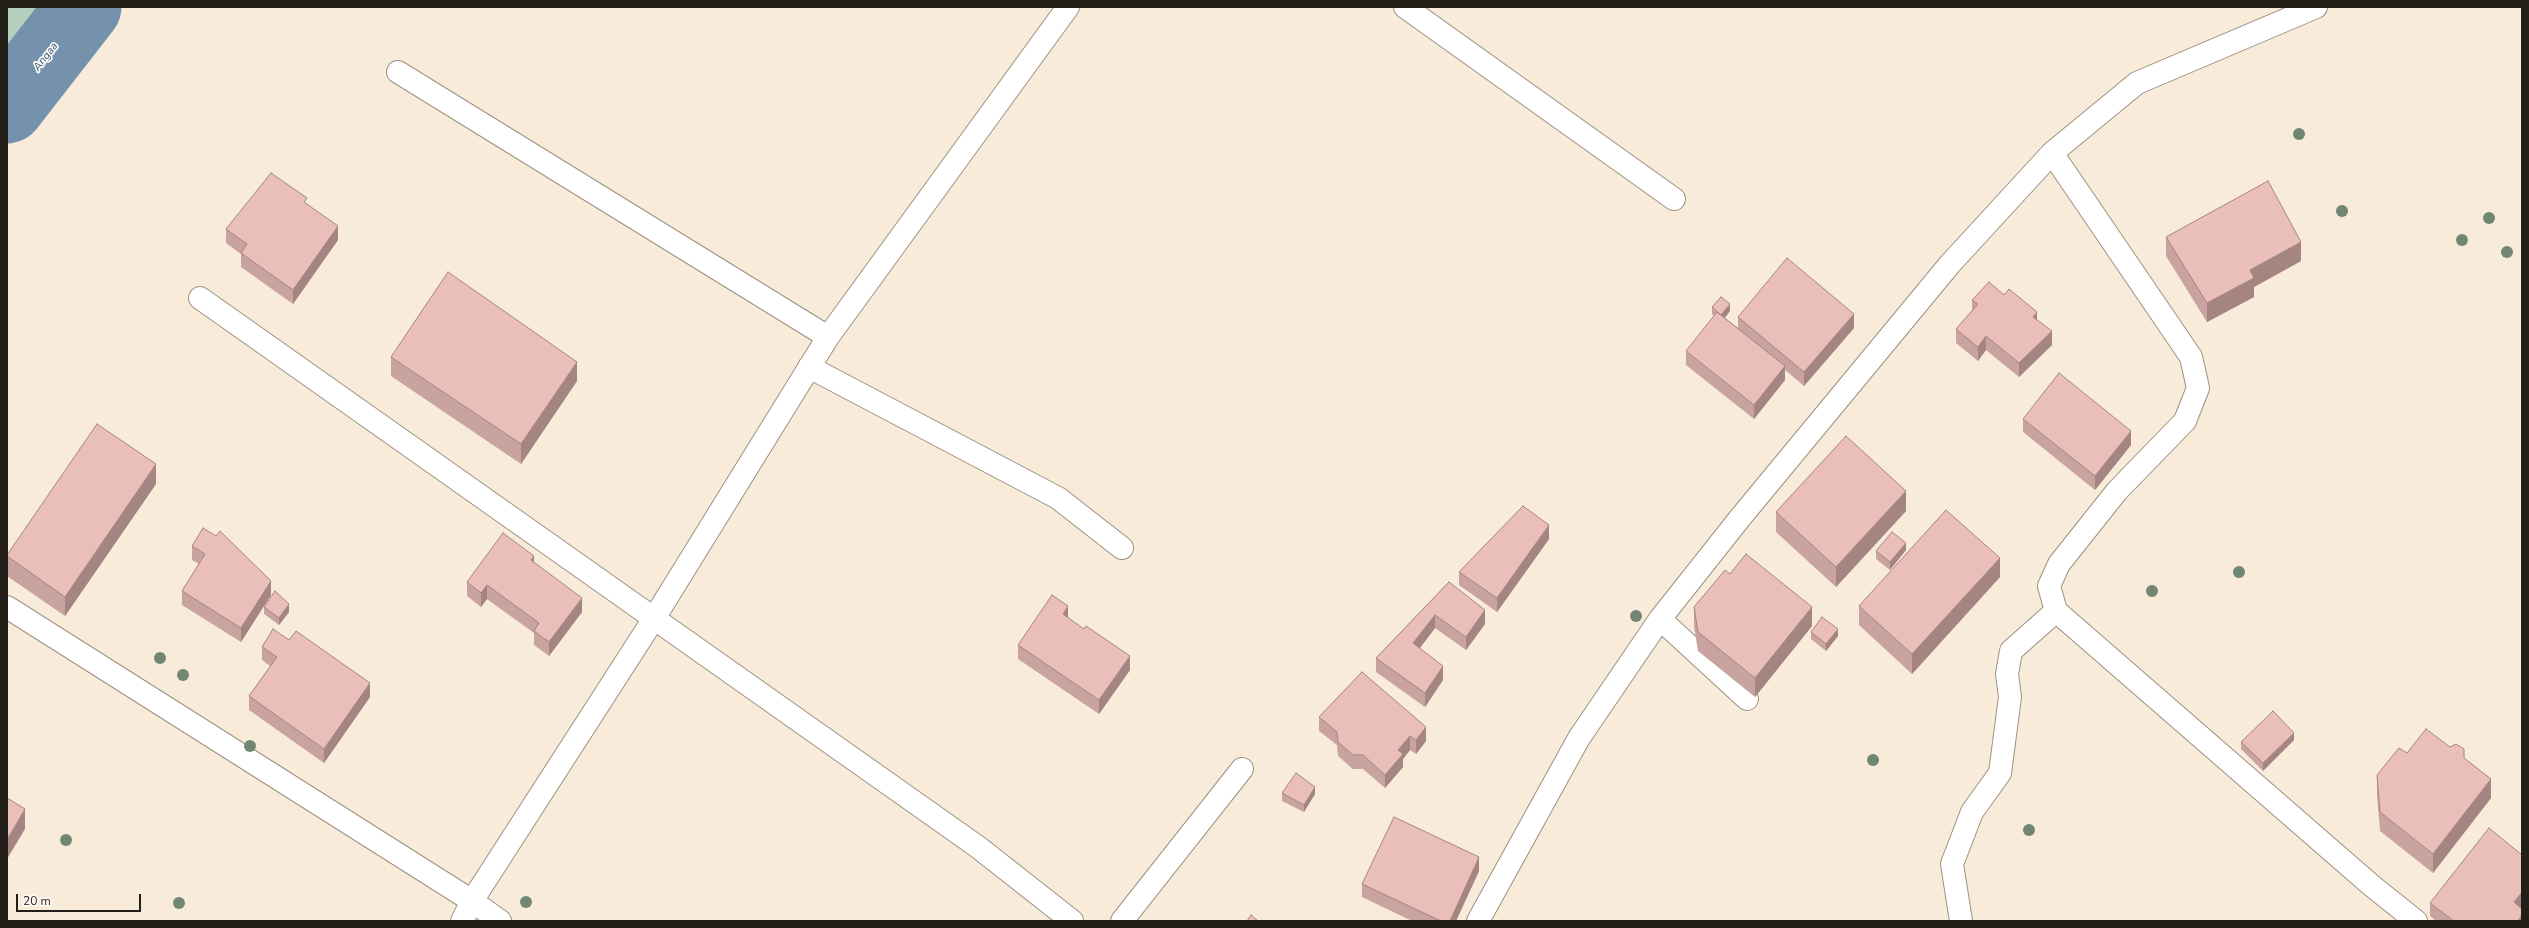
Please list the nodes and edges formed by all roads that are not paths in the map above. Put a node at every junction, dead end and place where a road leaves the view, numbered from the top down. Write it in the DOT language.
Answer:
graph roads {
  1 [pos="1068,7"];
  2 [pos="1405,7"];
  3 [pos="2316,7"];
  4 [pos="398,72"];
  5 [pos="2052,153"];
  6 [pos="1674,199"];
  7 [pos="200,298"];
  8 [pos="828,337"];
  9 [pos="809,367"];
  10 [pos="1122,548"];
  11 [pos="7,606"];
  12 [pos="2056,611"];
  13 [pos="1660,619"];
  14 [pos="653,620"];
  15 [pos="1747,699"];
  16 [pos="1242,769"];
  17 [pos="472,901"];
  18 [pos="462,921"];
  19 [pos="500,921"];
  20 [pos="1072,921"];
  21 [pos="1122,921"];
  22 [pos="1478,921"];
  23 [pos="1961,921"];
  24 [pos="2416,921"];
  1 -- 8 [label="street"];
  2 -- 6 [label="street"];
  3 -- 5 [label="street"];
  4 -- 8 [label="street"];
  5 -- 12 [label="street"];
  5 -- 13 [label="street"];
  7 -- 14 [label="street"];
  8 -- 9 [label="street"];
  9 -- 10 [label="street"];
  9 -- 14 [label="street"];
  11 -- 17 [label="street"];
  12 -- 23 [label="street"];
  12 -- 24 [label="street"];
  13 -- 15 [label="street"];
  13 -- 22 [label="street"];
  14 -- 17 [label="street"];
  14 -- 20 [label="street"];
  16 -- 21 [label="street"];
  17 -- 18 [label="street"];
  17 -- 19 [label="street"];
}
